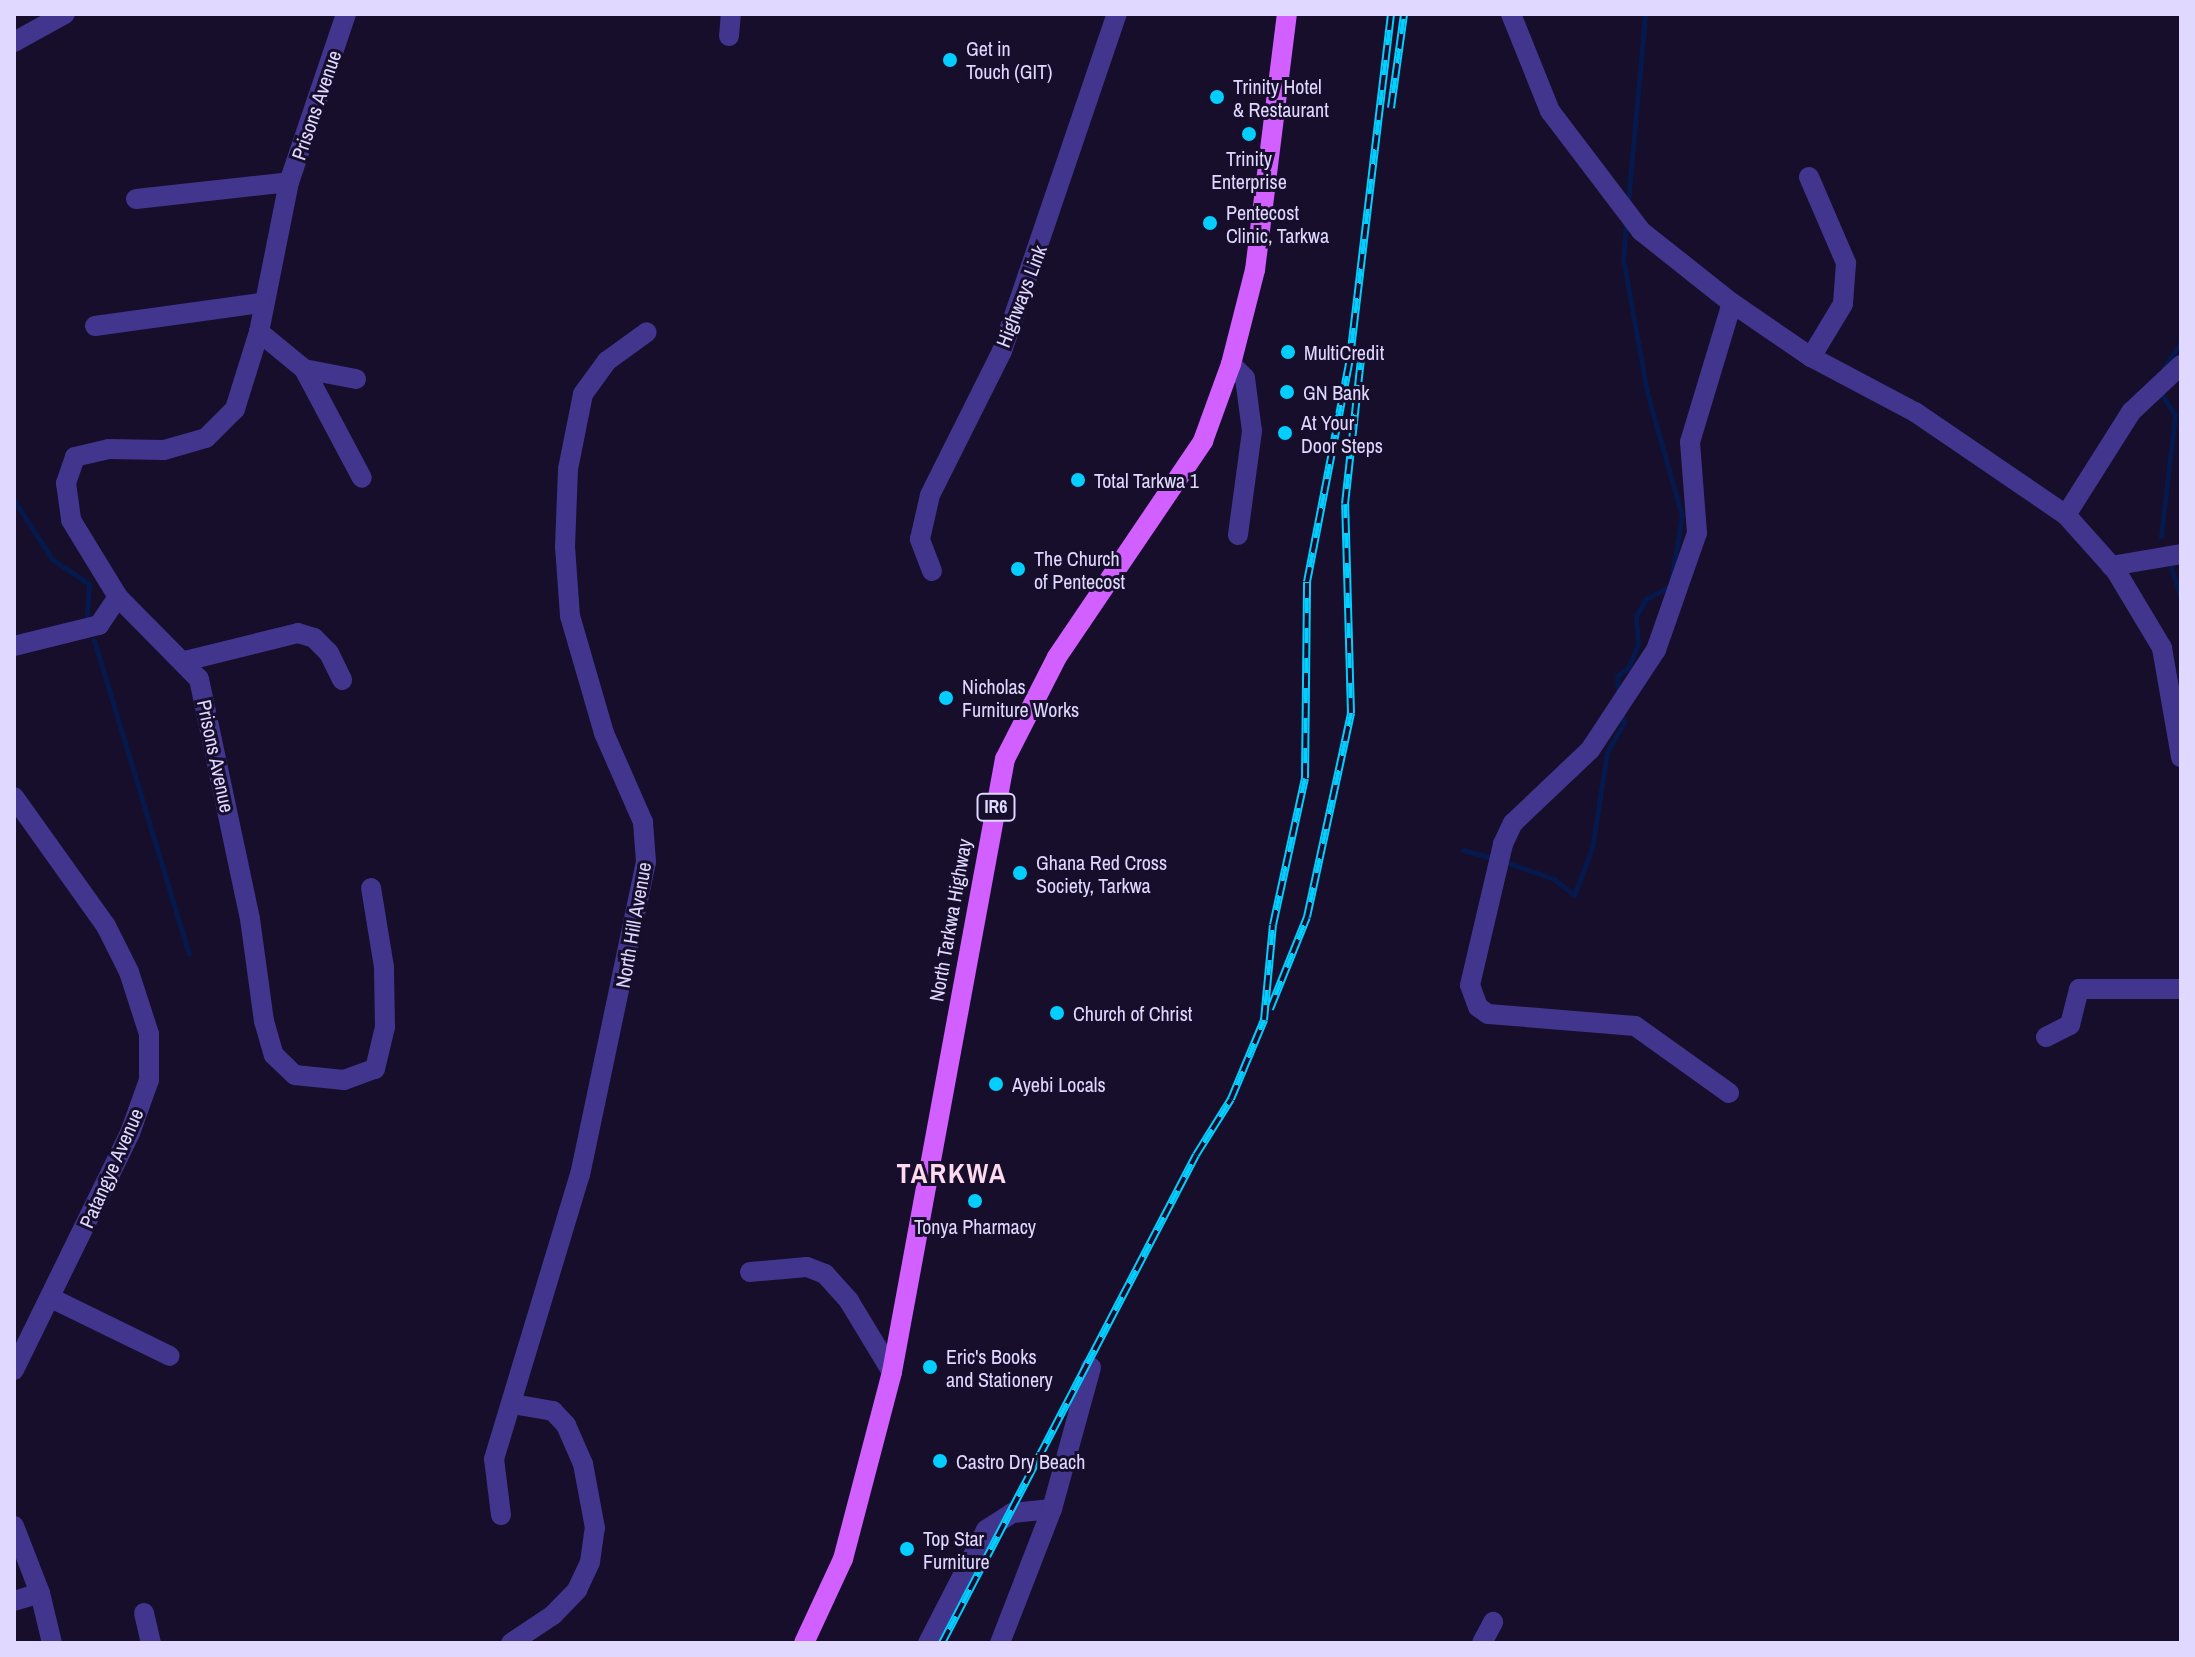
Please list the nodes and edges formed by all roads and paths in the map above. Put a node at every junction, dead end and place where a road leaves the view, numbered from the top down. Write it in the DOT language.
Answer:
graph roads {
  1 [pos="65,14"];
  2 [pos="346,14"];
  3 [pos="731,14"];
  4 [pos="1117,14"];
  5 [pos="1287,14"];
  6 [pos="1511,14"];
  7 [pos="729,36"];
  8 [pos="14,42"];
  9 [pos="1809,177"];
  10 [pos="289,182"];
  11 [pos="136,199"];
  12 [pos="261,303"];
  13 [pos="1732,303"];
  14 [pos="95,326"];
  15 [pos="259,332"];
  16 [pos="647,332"];
  17 [pos="1811,357"];
  18 [pos="1231,364"];
  19 [pos="2181,365"];
  20 [pos="304,369"];
  21 [pos="356,379"];
  22 [pos="362,478"];
  23 [pos="2066,515"];
  24 [pos="1238,535"];
  25 [pos="2181,554"];
  26 [pos="2111,566"];
  27 [pos="932,571"];
  28 [pos="118,597"];
  29 [pos="14,646"];
  30 [pos="185,661"];
  31 [pos="342,680"];
  32 [pos="2181,757"];
  33 [pos="15,805"];
  34 [pos="371,888"];
  35 [pos="2181,989"];
  36 [pos="2046,1037"];
  37 [pos="1729,1093"];
  38 [pos="750,1272"];
  39 [pos="51,1298"];
  40 [pos="170,1356"];
  41 [pos="1091,1367"];
  42 [pos="14,1370"];
  43 [pos="892,1372"];
  44 [pos="514,1404"];
  45 [pos="1052,1509"];
  46 [pos="501,1515"];
  47 [pos="14,1526"];
  48 [pos="40,1593"];
  49 [pos="14,1601"];
  50 [pos="144,1613"];
  51 [pos="1493,1622"];
  52 [pos="52,1643"];
  53 [pos="151,1643"];
  54 [pos="511,1643"];
  55 [pos="804,1643"];
  56 [pos="928,1643"];
  57 [pos="1000,1643"];
  58 [pos="1482,1643"];
  1 -- 8 [label="street"];
  2 -- 10 [label="street, Prisons Avenue"];
  3 -- 7 [label="street"];
  4 -- 27 [label="street, Highways Link"];
  5 -- 18 [label="main road, North Tarkwa Highway / IR6"];
  6 -- 13 [label="street"];
  9 -- 17 [label="street"];
  10 -- 11 [label="street"];
  10 -- 12 [label="street, Prisons Avenue"];
  12 -- 14 [label="street"];
  12 -- 15 [label="street, Prisons Avenue"];
  13 -- 17 [label="street"];
  13 -- 37 [label="street"];
  15 -- 20 [label="street"];
  15 -- 28 [label="street, Prisons Avenue"];
  16 -- 44 [label="street, North Hill Avenue"];
  17 -- 23 [label="street"];
  18 -- 24 [label="street"];
  18 -- 43 [label="main road, North Tarkwa Highway / IR6"];
  19 -- 23 [label="street"];
  20 -- 21 [label="street"];
  20 -- 22 [label="street"];
  23 -- 26 [label="street"];
  25 -- 26 [label="street"];
  26 -- 32 [label="street"];
  28 -- 29 [label="street"];
  28 -- 30 [label="street, Prisons Avenue"];
  30 -- 31 [label="street"];
  30 -- 34 [label="street, Prisons Avenue"];
  33 -- 39 [label="street, Patangye Avenue"];
  35 -- 36 [label="street"];
  38 -- 43 [label="street"];
  39 -- 40 [label="street"];
  39 -- 42 [label="street, Patangye Avenue"];
  41 -- 45 [label="street"];
  43 -- 55 [label="main road, North Tarkwa Highway / IR6"];
  44 -- 46 [label="street, North Hill Avenue"];
  44 -- 54 [label="street"];
  45 -- 56 [label="street"];
  45 -- 57 [label="street"];
  47 -- 48 [label="street"];
  48 -- 49 [label="street"];
  48 -- 52 [label="street"];
  50 -- 53 [label="street"];
  51 -- 58 [label="street"];
}
